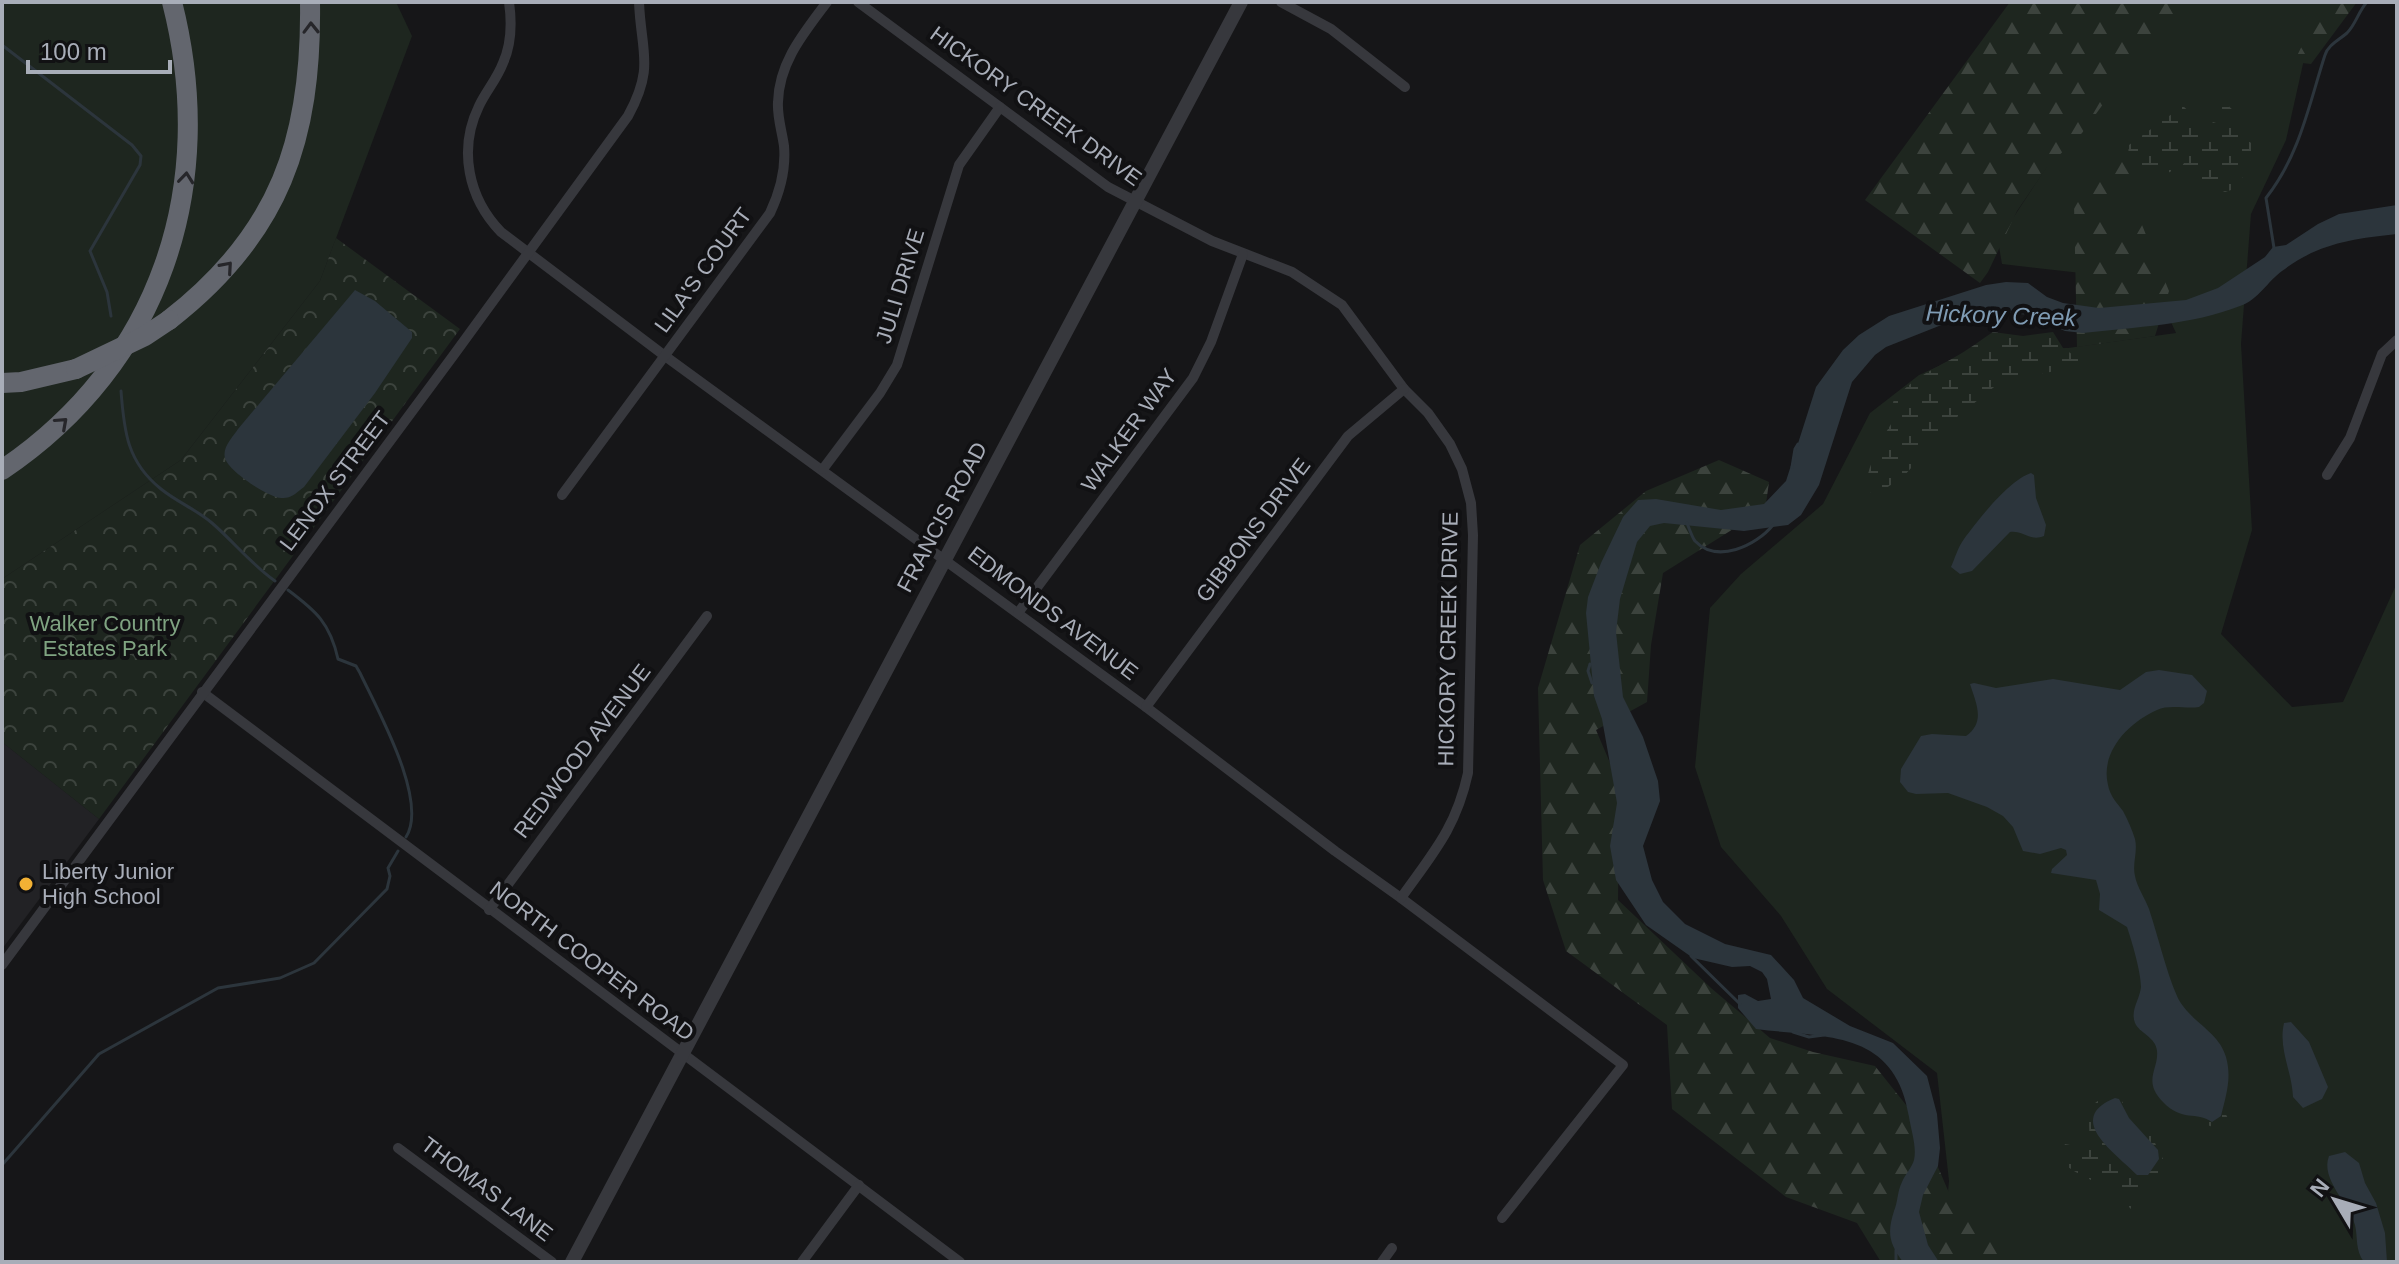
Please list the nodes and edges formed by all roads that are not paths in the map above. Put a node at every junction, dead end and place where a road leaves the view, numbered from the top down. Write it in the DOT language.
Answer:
graph roads {
  1 [pos="172,2"];
  2 [pos="310,2"];
  3 [pos="509,2"];
  4 [pos="639,2"];
  5 [pos="827,2"];
  6 [pos="858,2"];
  7 [pos="1241,2"];
  8 [pos="1281,2"];
  9 [pos="1405,87"];
  10 [pos="1000,107"];
  11 [pos="1134,202"];
  12 [pos="528,253"];
  13 [pos="1243,254"];
  14 [pos="2397,340"];
  15 [pos="665,356"];
  16 [pos="2,383"];
  17 [pos="1404,389"];
  18 [pos="823,469"];
  19 [pos="2,470"];
  20 [pos="2327,475"];
  21 [pos="562,495"];
  22 [pos="946,558"];
  23 [pos="1018,613"];
  24 [pos="707,616"];
  25 [pos="202,692"];
  26 [pos="1146,707"];
  27 [pos="1401,898"];
  28 [pos="489,910"];
  29 [pos="2,965"];
  30 [pos="683,1053"];
  31 [pos="398,1148"];
  32 [pos="859,1185"];
  33 [pos="1502,1218"];
  34 [pos="1392,1248"];
  35 [pos="552,1262"];
  36 [pos="572,1262"];
  37 [pos="802,1262"];
  38 [pos="960,1262"];
  39 [pos="1382,1262"];
  19 -- 1 [label="highway, one-way"];
  16 -- 2 [label="highway, one-way, bridge"];
  3 -- 12 [label="street, EDMONDS AVENUE"];
  4 -- 12 [label="street, LENOX STREET"];
  5 -- 15 [label="street, LILA'S COURT"];
  6 -- 10 [label="street, HICKORY CREEK DRIVE"];
  7 -- 11 [label="street, FRANCIS ROAD"];
  8 -- 9 [label="street"];
  10 -- 11 [label="street, HICKORY CREEK DRIVE"];
  10 -- 18 [label="street, JULI DRIVE"];
  11 -- 13 [label="street, HICKORY CREEK DRIVE"];
  11 -- 22 [label="street, FRANCIS ROAD"];
  12 -- 15 [label="street, EDMONDS AVENUE"];
  12 -- 25 [label="street, LENOX STREET"];
  13 -- 17 [label="street, HICKORY CREEK DRIVE"];
  13 -- 23 [label="street, WALKER WAY"];
  14 -- 20 [label="street"];
  15 -- 18 [label="street, EDMONDS AVENUE"];
  15 -- 21 [label="street, LILA'S COURT"];
  17 -- 26 [label="street, GIBBONS DRIVE"];
  17 -- 27 [label="street, HICKORY CREEK DRIVE"];
  18 -- 22 [label="street, EDMONDS AVENUE"];
  22 -- 23 [label="street, EDMONDS AVENUE"];
  22 -- 30 [label="street, FRANCIS ROAD"];
  23 -- 26 [label="street, EDMONDS AVENUE"];
  24 -- 28 [label="street, REDWOOD AVENUE"];
  25 -- 28 [label="street, NORTH COOPER ROAD"];
  25 -- 29 [label="street, LENOX STREET"];
  26 -- 27 [label="street, EDMONDS AVENUE"];
  27 -- 33 [label="street, EDMONDS AVENUE"];
  28 -- 30 [label="street, NORTH COOPER ROAD"];
  30 -- 32 [label="street, NORTH COOPER ROAD"];
  30 -- 36 [label="street, FRANCIS ROAD"];
  31 -- 35 [label="street, THOMAS LANE"];
  32 -- 37 [label="street"];
  32 -- 38 [label="street, NORTH COOPER ROAD"];
  34 -- 39 [label="street"];
}
